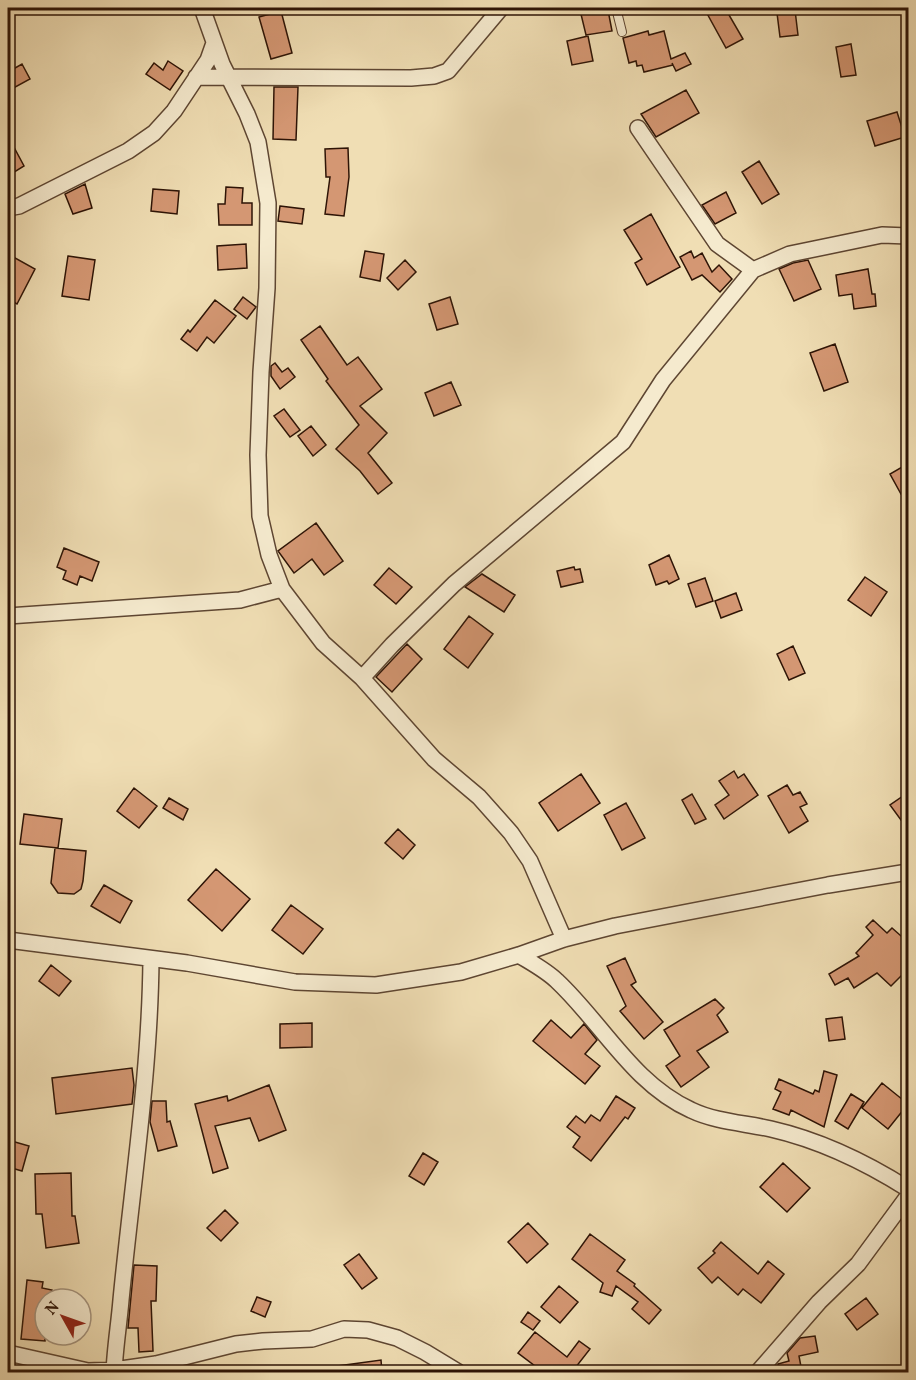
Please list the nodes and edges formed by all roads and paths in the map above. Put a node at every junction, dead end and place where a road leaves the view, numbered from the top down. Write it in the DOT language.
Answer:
graph roads {
  1 [pos="202,8"];
  2 [pos="501,8"];
  3 [pos="616,8"];
  4 [pos="622,32"];
  5 [pos="214,43"];
  6 [pos="196,77"];
  7 [pos="229,77"];
  8 [pos="638,128"];
  9 [pos="8,208"];
  10 [pos="909,236"];
  11 [pos="753,270"];
  12 [pos="282,589"];
  13 [pos="8,616"];
  14 [pos="362,678"];
  15 [pos="909,872"];
  16 [pos="564,939"];
  17 [pos="8,940"];
  18 [pos="519,955"];
  19 [pos="151,959"];
  20 [pos="909,1190"];
  21 [pos="909,1196"];
  22 [pos="8,1353"];
  23 [pos="114,1371"];
  24 [pos="458,1372"];
  25 [pos="758,1372"];
  1 -- 5 [label="street"];
  2 -- 7 [label="street"];
  3 -- 4 [label="lane"];
  5 -- 6 [label="street"];
  5 -- 7 [label="street"];
  6 -- 7 [label="street"];
  6 -- 9 [label="street"];
  7 -- 12 [label="street"];
  8 -- 11 [label="street"];
  10 -- 11 [label="street"];
  11 -- 14 [label="street"];
  12 -- 13 [label="street"];
  12 -- 14 [label="street"];
  14 -- 16 [label="street"];
  15 -- 16 [label="street"];
  16 -- 18 [label="street"];
  17 -- 19 [label="street"];
  18 -- 19 [label="street"];
  18 -- 20 [label="street"];
  19 -- 23 [label="street"];
  21 -- 25 [label="street"];
  22 -- 23 [label="street"];
  23 -- 24 [label="street"];
}
